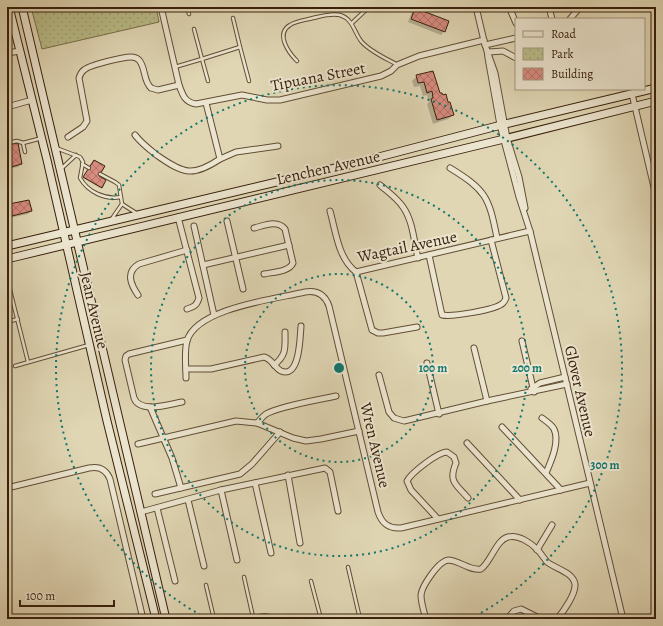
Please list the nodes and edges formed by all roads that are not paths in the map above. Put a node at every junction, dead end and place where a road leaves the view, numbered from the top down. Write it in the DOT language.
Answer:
graph roads {
  1 [pos="9,7"];
  2 [pos="22,7"];
  3 [pos="161,7"];
  4 [pos="187,7"];
  5 [pos="369,7"];
  6 [pos="476,7"];
  7 [pos="510,7"];
  8 [pos="549,7"];
  9 [pos="580,7"];
  10 [pos="189,14"];
  11 [pos="9,16"];
  12 [pos="233,18"];
  13 [pos="552,18"];
  14 [pos="571,18"];
  15 [pos="515,20"];
  16 [pos="352,23"];
  17 [pos="194,29"];
  18 [pos="515,38"];
  19 [pos="240,47"];
  20 [pos="486,48"];
  21 [pos="20,51"];
  22 [pos="7,53"];
  23 [pos="515,57"];
  24 [pos="202,59"];
  25 [pos="297,62"];
  26 [pos="397,65"];
  27 [pos="175,67"];
  28 [pos="208,80"];
  29 [pos="249,81"];
  30 [pos="179,86"];
  31 [pos="656,88"];
  32 [pos="632,94"];
  33 [pos="32,100"];
  34 [pos="656,101"];
  35 [pos="206,103"];
  36 [pos="635,106"];
  37 [pos="7,107"];
  38 [pos="47,116"];
  39 [pos="502,125"];
  40 [pos="135,135"];
  41 [pos="68,137"];
  42 [pos="42,138"];
  43 [pos="506,139"];
  44 [pos="7,143"];
  45 [pos="23,143"];
  46 [pos="278,146"];
  47 [pos="56,148"];
  48 [pos="25,152"];
  49 [pos="76,155"];
  50 [pos="220,159"];
  51 [pos="82,164"];
  52 [pos="89,168"];
  53 [pos="450,168"];
  54 [pos="61,169"];
  55 [pos="100,174"];
  56 [pos="380,185"];
  57 [pos="656,196"];
  58 [pos="121,197"];
  59 [pos="122,204"];
  60 [pos="330,211"];
  61 [pos="140,214"];
  62 [pos="178,217"];
  63 [pos="227,221"];
  64 [pos="110,222"];
  65 [pos="194,226"];
  66 [pos="254,228"];
  67 [pos="75,230"];
  68 [pos="530,231"];
  69 [pos="63,233"];
  70 [pos="497,238"];
  71 [pos="491,240"];
  72 [pos="78,241"];
  73 [pos="66,244"];
  74 [pos="289,245"];
  75 [pos="7,246"];
  76 [pos="187,250"];
  77 [pos="429,255"];
  78 [pos="236,257"];
  79 [pos="418,258"];
  80 [pos="7,259"];
  81 [pos="203,265"];
  82 [pos="356,272"];
  83 [pos="264,274"];
  84 [pos="7,278"];
  85 [pos="244,290"];
  86 [pos="138,295"];
  87 [pos="187,309"];
  88 [pos="93,310"];
  89 [pos="214,315"];
  90 [pos="18,319"];
  91 [pos="7,322"];
  92 [pos="301,326"];
  93 [pos="417,327"];
  94 [pos="285,332"];
  95 [pos="187,340"];
  96 [pos="522,341"];
  97 [pos="89,345"];
  98 [pos="474,348"];
  99 [pos="28,362"];
  100 [pos="427,363"];
  101 [pos="274,365"];
  102 [pos="15,366"];
  103 [pos="186,369"];
  104 [pos="379,375"];
  105 [pos="565,377"];
  106 [pos="186,378"];
  107 [pos="567,384"];
  108 [pos="532,390"];
  109 [pos="336,396"];
  110 [pos="486,401"];
  111 [pos="182,402"];
  112 [pos="150,407"];
  113 [pos="439,414"];
  114 [pos="542,418"];
  115 [pos="257,423"];
  116 [pos="502,427"];
  117 [pos="359,430"];
  118 [pos="280,432"];
  119 [pos="163,437"];
  120 [pos="467,443"];
  121 [pos="138,444"];
  122 [pos="546,473"];
  123 [pos="288,475"];
  124 [pos="255,483"];
  125 [pos="590,483"];
  126 [pos="7,488"];
  127 [pos="182,488"];
  128 [pos="221,490"];
  129 [pos="561,490"];
  130 [pos="155,494"];
  131 [pos="468,498"];
  132 [pos="188,500"];
  133 [pos="520,500"];
  134 [pos="157,508"];
  135 [pos="338,511"];
  136 [pos="140,512"];
  137 [pos="438,519"];
  138 [pos="552,525"];
  139 [pos="300,543"];
  140 [pos="537,550"];
  141 [pos="272,553"];
  142 [pos="237,560"];
  143 [pos="204,566"];
  144 [pos="348,567"];
  145 [pos="244,577"];
  146 [pos="175,581"];
  147 [pos="311,581"];
  148 [pos="206,585"];
  149 [pos="253,617"];
  150 [pos="143,619"];
  151 [pos="156,619"];
  152 [pos="166,619"];
  153 [pos="214,619"];
  154 [pos="245,619"];
  155 [pos="276,619"];
  156 [pos="321,619"];
  157 [pos="360,619"];
  158 [pos="426,619"];
  159 [pos="508,619"];
  160 [pos="540,619"];
  161 [pos="557,619"];
  162 [pos="623,619"];
  1 -- 11 [label="main road, Jean Avenue"];
  2 -- 38 [label="main road, Jean Avenue"];
  3 -- 27 [label="street"];
  4 -- 10 [label="lane"];
  5 -- 16 [label="lane"];
  6 -- 20 [label="street, Glover Avenue"];
  7 -- 15 [label="street"];
  8 -- 13 [label="street"];
  9 -- 14 [label="street"];
  11 -- 21 [label="main road, Jean Avenue"];
  12 -- 19 [label="lane"];
  16 -- 25 [label="lane, Tipuana Street"];
  16 -- 26 [label="lane, Tipuana Street"];
  17 -- 24 [label="lane"];
  18 -- 20 [label="street, Tipuana Street"];
  19 -- 24 [label="lane"];
  19 -- 29 [label="lane"];
  20 -- 23 [label="street"];
  20 -- 26 [label="street, Tipuana Street"];
  20 -- 39 [label="street, Glover Avenue"];
  21 -- 22 [label="street"];
  21 -- 33 [label="main road, Jean Avenue"];
  24 -- 27 [label="lane"];
  24 -- 28 [label="lane"];
  26 -- 35 [label="street, Tipuana Street"];
  27 -- 30 [label="street"];
  30 -- 35 [label="street, Tipuana Street"];
  30 -- 41 [label="street"];
  31 -- 32 [label="main road, Lenchen Avenue"];
  32 -- 36 [label="street"];
  32 -- 39 [label="main road, Lenchen Avenue"];
  33 -- 37 [label="street"];
  33 -- 42 [label="main road, Jean Avenue"];
  34 -- 36 [label="main road, Lenchen Avenue"];
  35 -- 50 [label="street"];
  36 -- 43 [label="main road, Lenchen Avenue"];
  36 -- 57 [label="street"];
  38 -- 42 [label="main road"];
  38 -- 47 [label="main road, Jean Avenue"];
  39 -- 43 [label="street, Glover Avenue"];
  39 -- 61 [label="main road, Lenchen Avenue"];
  40 -- 50 [label="street"];
  42 -- 45 [label="lane"];
  42 -- 69 [label="main road, Jean Avenue"];
  43 -- 62 [label="main road, Lenchen Avenue"];
  43 -- 68 [label="street, Glover Avenue"];
  44 -- 45 [label="lane"];
  45 -- 48 [label="lane"];
  46 -- 50 [label="street"];
  47 -- 49 [label="lane"];
  47 -- 54 [label="main road, Jean Avenue"];
  49 -- 51 [label="lane"];
  49 -- 54 [label="lane"];
  51 -- 52 [label="lane"];
  51 -- 58 [label="lane"];
  53 -- 70 [label="street"];
  54 -- 67 [label="main road, Jean Avenue"];
  55 -- 58 [label="lane"];
  56 -- 79 [label="street"];
  58 -- 59 [label="lane"];
  59 -- 61 [label="lane"];
  59 -- 64 [label="lane"];
  60 -- 82 [label="street, Wagtail Avenue"];
  61 -- 64 [label="main road, Lenchen Avenue"];
  62 -- 72 [label="main road, Lenchen Avenue"];
  62 -- 76 [label="street"];
  63 -- 78 [label="street"];
  64 -- 67 [label="main road, Lenchen Avenue"];
  65 -- 81 [label="street"];
  66 -- 74 [label="street"];
  67 -- 69 [label="main road, Lenchen Avenue"];
  67 -- 72 [label="main road, Jean Avenue"];
  68 -- 70 [label="street, Wagtail Avenue"];
  68 -- 105 [label="street, Glover Avenue"];
  69 -- 73 [label="main road, Jean Avenue"];
  69 -- 75 [label="main road, Lenchen Avenue"];
  70 -- 71 [label="street, Wagtail Avenue"];
  71 -- 77 [label="street, Wagtail Avenue"];
  71 -- 77 [label="street"];
  72 -- 73 [label="main road, Lenchen Avenue"];
  72 -- 88 [label="main road, Jean Avenue"];
  73 -- 80 [label="main road, Lenchen Avenue"];
  73 -- 97 [label="main road, Jean Avenue"];
  74 -- 78 [label="street"];
  74 -- 83 [label="street"];
  76 -- 86 [label="street"];
  76 -- 87 [label="street"];
  77 -- 79 [label="street, Wagtail Avenue"];
  78 -- 81 [label="street"];
  78 -- 85 [label="street"];
  79 -- 82 [label="street, Wagtail Avenue"];
  81 -- 89 [label="street"];
  82 -- 93 [label="street"];
  84 -- 90 [label="lane"];
  88 -- 97 [label="main road"];
  88 -- 136 [label="main road, Jean Avenue"];
  89 -- 95 [label="street, Wren Avenue"];
  89 -- 117 [label="street, Wren Avenue"];
  90 -- 91 [label="lane"];
  90 -- 99 [label="lane"];
  92 -- 101 [label="street"];
  94 -- 101 [label="street"];
  95 -- 103 [label="street"];
  95 -- 112 [label="street"];
  96 -- 108 [label="street"];
  97 -- 99 [label="lane"];
  97 -- 151 [label="main road, Jean Avenue"];
  98 -- 110 [label="street"];
  99 -- 102 [label="lane"];
  100 -- 113 [label="street"];
  101 -- 103 [label="street"];
  103 -- 106 [label="street"];
  104 -- 113 [label="street"];
  105 -- 107 [label="street, Glover Avenue"];
  105 -- 108 [label="street"];
  107 -- 108 [label="street"];
  107 -- 125 [label="street, Glover Avenue"];
  108 -- 110 [label="street"];
  109 -- 115 [label="street"];
  110 -- 113 [label="street"];
  111 -- 112 [label="street"];
  112 -- 119 [label="street"];
  114 -- 122 [label="street"];
  115 -- 118 [label="street"];
  115 -- 119 [label="street"];
  116 -- 122 [label="street"];
  117 -- 118 [label="street"];
  117 -- 137 [label="street, Wren Avenue"];
  118 -- 127 [label="street"];
  119 -- 121 [label="street"];
  119 -- 127 [label="street"];
  120 -- 133 [label="street"];
  122 -- 129 [label="street"];
  123 -- 124 [label="street"];
  123 -- 135 [label="street"];
  123 -- 139 [label="street"];
  124 -- 128 [label="street"];
  124 -- 141 [label="street"];
  125 -- 129 [label="street, Wren Avenue"];
  125 -- 162 [label="street, Glover Avenue"];
  126 -- 150 [label="street"];
  127 -- 130 [label="street"];
  128 -- 132 [label="street"];
  128 -- 142 [label="street"];
  129 -- 133 [label="street, Wren Avenue"];
  131 -- 137 [label="street"];
  132 -- 134 [label="street"];
  132 -- 143 [label="street"];
  133 -- 137 [label="street, Wren Avenue"];
  134 -- 136 [label="street"];
  134 -- 146 [label="street"];
  136 -- 152 [label="main road, Jean Avenue"];
  138 -- 140 [label="street"];
  140 -- 158 [label="street"];
  140 -- 161 [label="street"];
  144 -- 157 [label="lane"];
  145 -- 149 [label="lane"];
  147 -- 156 [label="lane"];
  148 -- 153 [label="lane"];
  149 -- 154 [label="lane"];
  149 -- 155 [label="lane"];
  159 -- 160 [label="street"];
}
